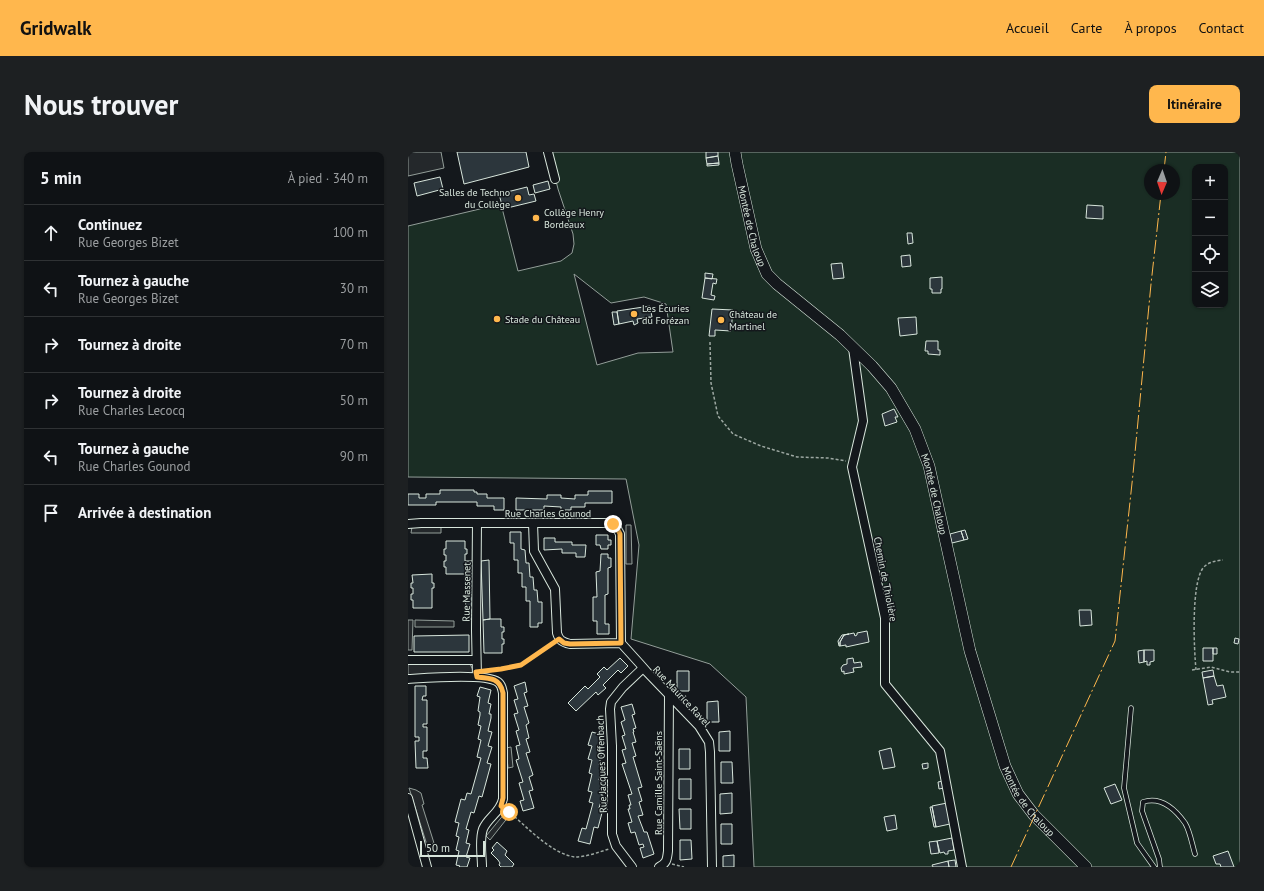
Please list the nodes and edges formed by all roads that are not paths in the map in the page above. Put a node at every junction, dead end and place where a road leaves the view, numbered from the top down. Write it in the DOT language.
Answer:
graph roads {
  1 [pos="548,152"];
  2 [pos="735,152"];
  3 [pos="555,179"];
  4 [pos="853,348"];
  5 [pos="477,523"];
  6 [pos="533,523"];
  7 [pos="409,524"];
  8 [pos="621,643"];
  9 [pos="408,660"];
  10 [pos="476,660"];
  11 [pos="643,668"];
  12 [pos="477,674"];
  13 [pos="408,679"];
  14 [pos="668,695"];
  15 [pos="1131,708"];
  16 [pos="408,798"];
  17 [pos="1195,854"];
  18 [pos="663,865"];
  19 [pos="427,867"];
  20 [pos="482,867"];
  21 [pos="632,867"];
  22 [pos="712,867"];
  23 [pos="962,867"];
  24 [pos="1086,867"];
  25 [pos="1154,867"];
  26 [pos="1160,867"];
  1 -- 3 [label="street"];
  2 -- 4 [label="main road, Montée de Chaloup"];
  4 -- 23 [label="street, Chemin de Thiolière"];
  4 -- 24 [label="main road, Montée de Chaloup"];
  5 -- 6 [label="street, Rue Charles Gounod"];
  5 -- 7 [label="street, Rue Charles Gounod"];
  5 -- 10 [label="street, Rue Massenet"];
  6 -- 8 [label="street"];
  6 -- 8 [label="street, Rue Charles Gounod"];
  8 -- 11 [label="street, Rue Maurice Ravel"];
  9 -- 10 [label="street"];
  10 -- 12 [label="street, Rue Massenet"];
  11 -- 14 [label="street, Rue Maurice Ravel"];
  11 -- 21 [label="street, Rue Jacques Offenbach"];
  12 -- 13 [label="street"];
  12 -- 20 [label="street"];
  14 -- 18 [label="street, Rue Camille Saint-Saëns"];
  14 -- 22 [label="street, Rue Maurice Ravel"];
  15 -- 25 [label="lane"];
  16 -- 19 [label="street"];
  17 -- 26 [label="lane"];
}
